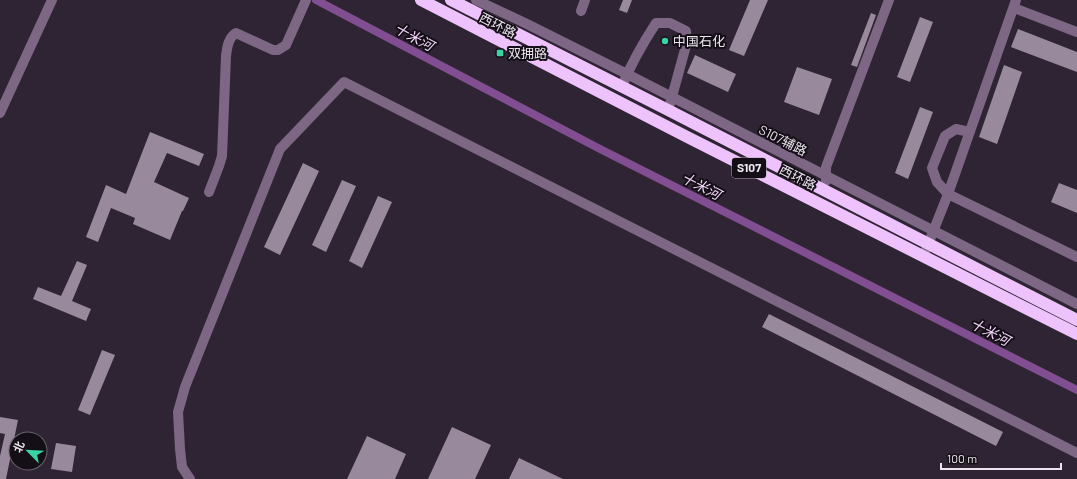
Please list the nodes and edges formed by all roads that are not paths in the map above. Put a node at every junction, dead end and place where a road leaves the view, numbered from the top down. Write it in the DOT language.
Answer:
graph roads {
  1 [pos="45,0"];
  2 [pos="52,0"];
  3 [pos="306,0"];
  4 [pos="421,0"];
  5 [pos="476,0"];
  6 [pos="585,0"];
  7 [pos="889,0"];
  8 [pos="453,1"];
  9 [pos="435,3"];
  10 [pos="1015,4"];
  11 [pos="581,11"];
  12 [pos="447,14"];
  13 [pos="1077,32"];
  14 [pos="627,74"];
  15 [pos="622,86"];
  16 [pos="0,97"];
  17 [pos="672,98"];
  18 [pos="668,110"];
  19 [pos="0,113"];
  20 [pos="970,132"];
  21 [pos="827,176"];
  22 [pos="824,191"];
  23 [pos="209,192"];
  24 [pos="948,194"];
  25 [pos="933,230"];
  26 [pos="928,244"];
  27 [pos="922,257"];
  28 [pos="1077,257"];
  29 [pos="1077,304"];
  30 [pos="1077,320"];
  31 [pos="1077,334"];
  32 [pos="1077,453"];
  33 [pos="190,479"];
  1 -- 16 [label="street"];
  2 -- 19 [label="street"];
  3 -- 23 [label="street"];
  4 -- 9 [label="highway, 西环路 / S107"];
  5 -- 14 [label="street, S107辅路"];
  6 -- 11 [label="street"];
  7 -- 21 [label="street"];
  8 -- 12 [label="street"];
  8 -- 15 [label="highway, 西环路 / S107"];
  9 -- 12 [label="highway, 西环路 / S107"];
  10 -- 13 [label="street"];
  10 -- 20 [label="street"];
  12 -- 27 [label="highway, 西环路 / S107"];
  14 -- 15 [label="street"];
  14 -- 17 [label="street, S107辅路"];
  14 -- 17 [label="street"];
  15 -- 18 [label="highway, 西环路 / S107"];
  17 -- 18 [label="street"];
  17 -- 21 [label="street, S107辅路"];
  18 -- 22 [label="highway, 西环路 / S107"];
  20 -- 24 [label="street"];
  20 -- 24 [label="street"];
  21 -- 22 [label="street"];
  21 -- 25 [label="street, S107辅路"];
  22 -- 26 [label="highway, 西环路 / S107"];
  24 -- 25 [label="street"];
  24 -- 28 [label="street"];
  25 -- 26 [label="street"];
  25 -- 29 [label="street, S107辅路"];
  26 -- 27 [label="street"];
  26 -- 30 [label="highway, 西环路 / S107"];
  27 -- 31 [label="highway, 西环路 / S107"];
  32 -- 33 [label="street"];
}
